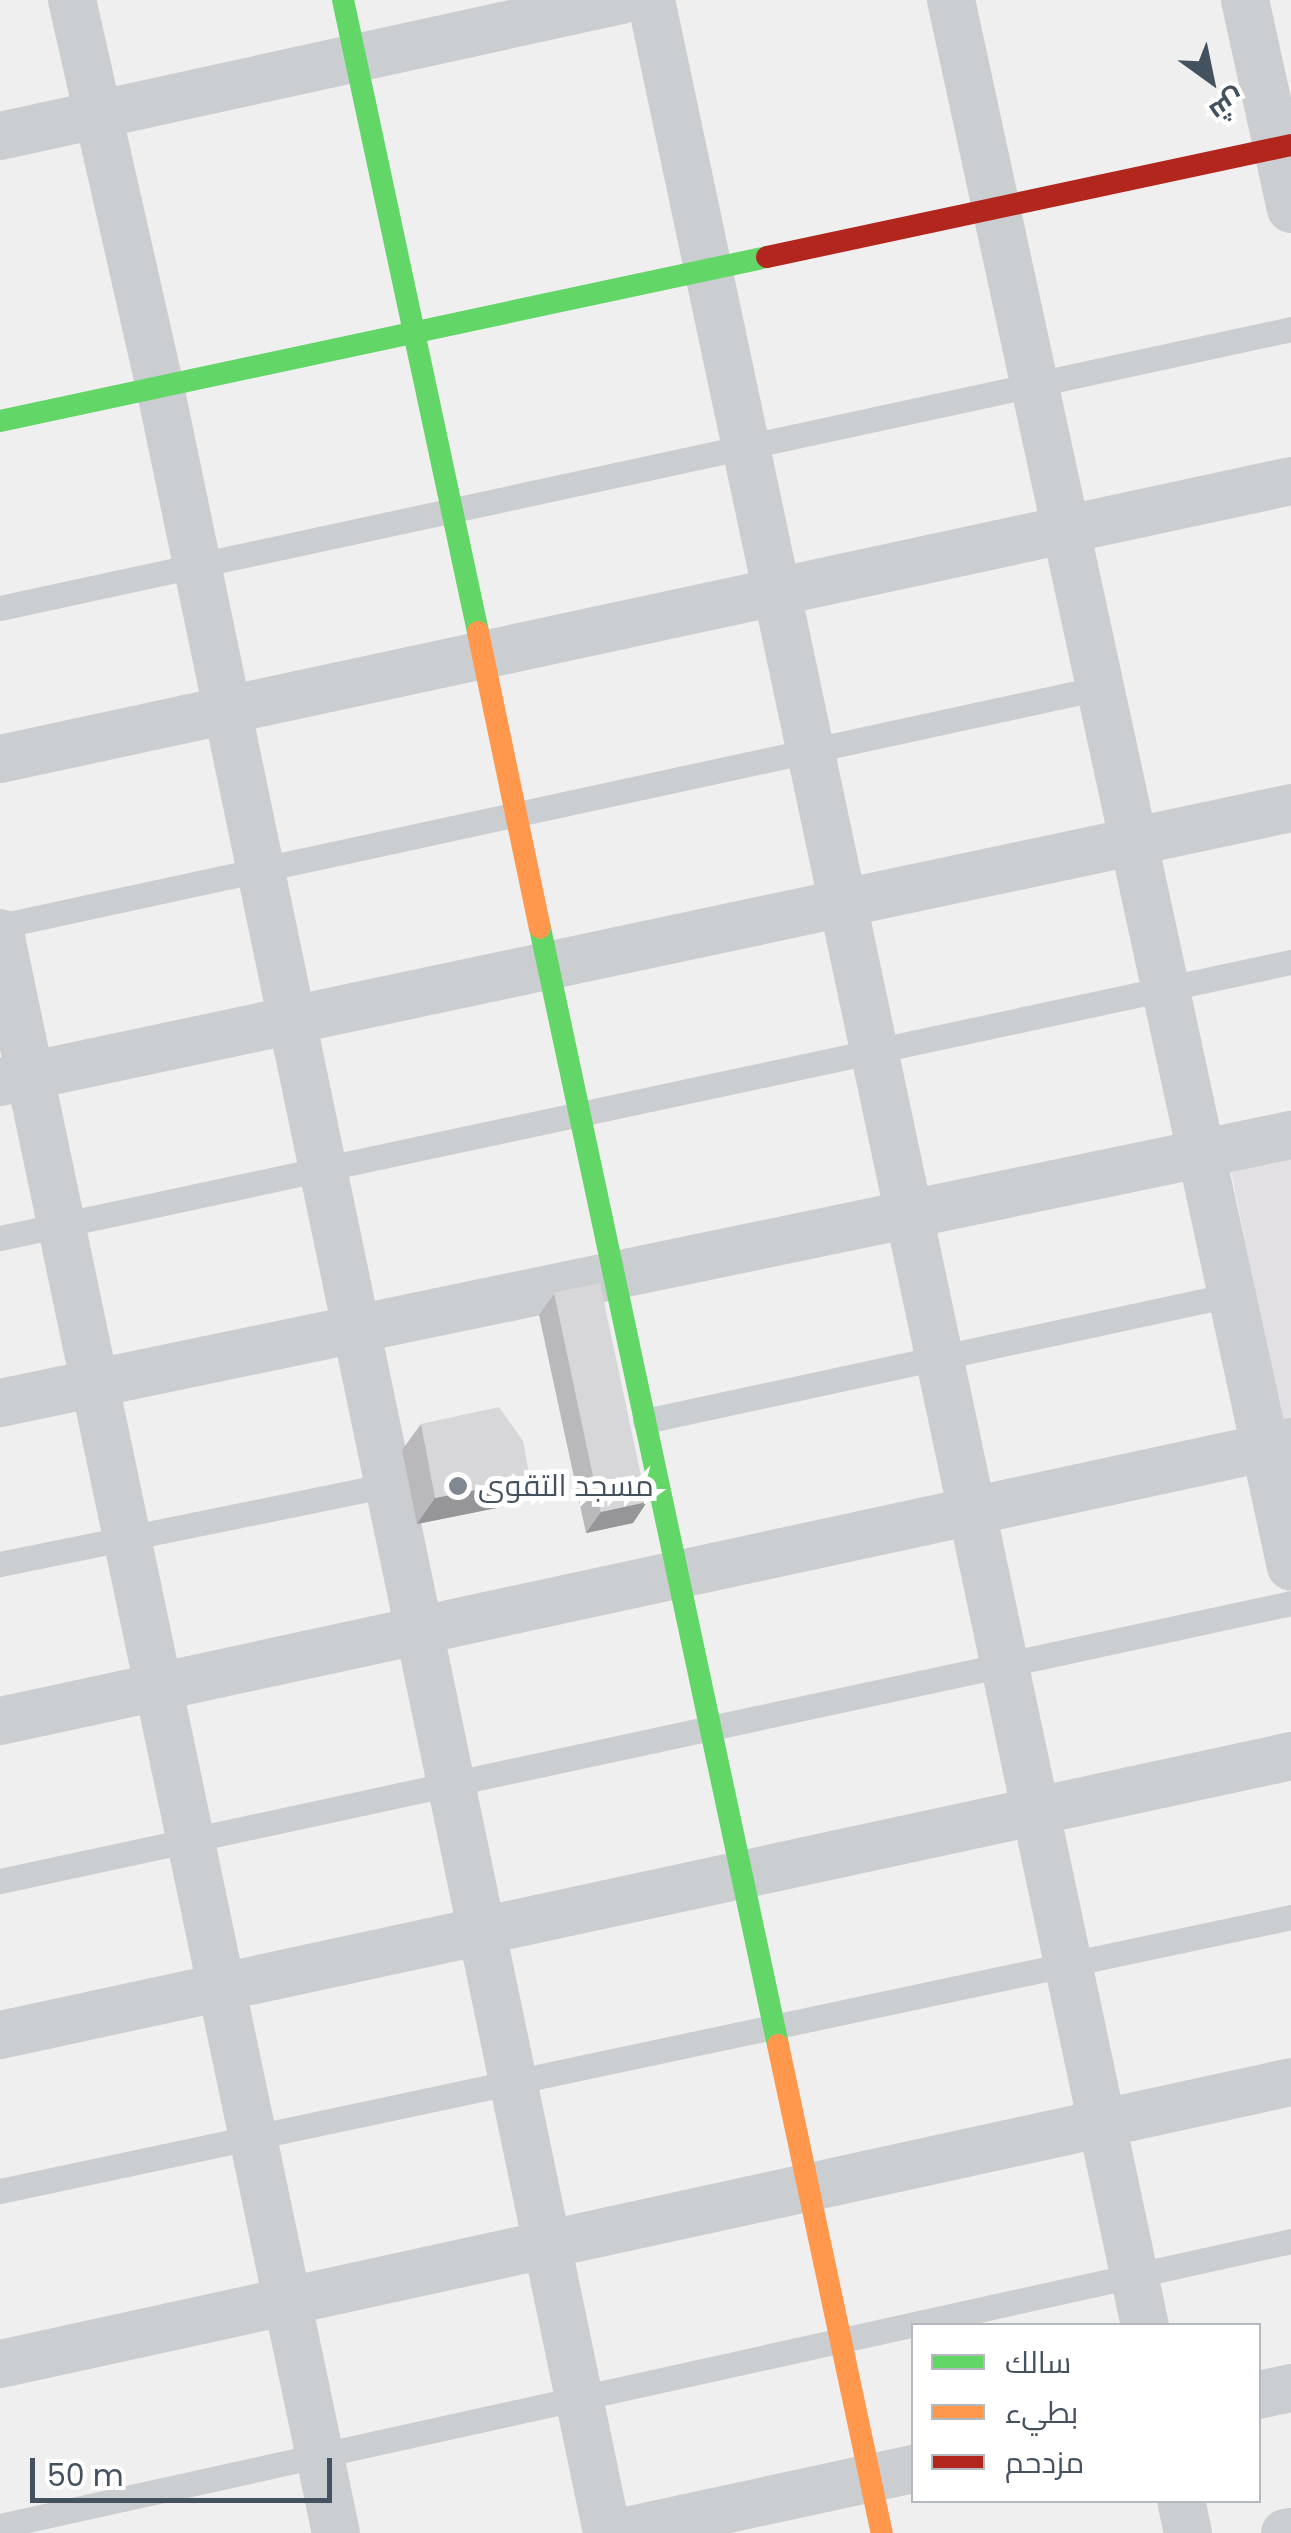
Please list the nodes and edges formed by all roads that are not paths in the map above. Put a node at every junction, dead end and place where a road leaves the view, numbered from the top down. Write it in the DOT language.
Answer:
graph roads {
  1 [pos="72,0"];
  2 [pos="342,0"];
  3 [pos="621,0"];
  4 [pos="651,0"];
  5 [pos="951,0"];
  6 [pos="1245,0"];
  7 [pos="355,59"];
  8 [pos="98,114"];
  9 [pos="0,136"];
  10 [pos="1284,146"];
  11 [pos="996,208"];
  12 [pos="1291,209"];
  13 [pos="710,269"];
  14 [pos="1291,329"];
  15 [pos="414,332"];
  16 [pos="1034,384"];
  17 [pos="160,387"];
  18 [pos="0,421"];
  19 [pos="747,446"];
  20 [pos="1291,481"];
  21 [pos="451,510"];
  22 [pos="1066,529"];
  23 [pos="197,565"];
  24 [pos="778,592"];
  25 [pos="0,608"];
  26 [pos="482,655"];
  27 [pos="1100,688"];
  28 [pos="228,710"];
  29 [pos="812,751"];
  30 [pos="0,760"];
  31 [pos="1291,808"];
  32 [pos="516,815"];
  33 [pos="1134,841"];
  34 [pos="260,870"];
  35 [pos="844,903"];
  36 [pos="0,930"];
  37 [pos="1291,962"];
  38 [pos="548,966"];
  39 [pos="1166,989"];
  40 [pos="292,1020"];
  41 [pos="875,1051"];
  42 [pos="15,1079"];
  43 [pos="580,1114"];
  44 [pos="1291,1135"];
  45 [pos="1201,1153"];
  46 [pos="323,1168"];
  47 [pos="909,1214"];
  48 [pos="61,1225"];
  49 [pos="0,1238"];
  50 [pos="614,1275"];
  51 [pos="1230,1294"];
  52 [pos="356,1328"];
  53 [pos="940,1358"];
  54 [pos="94,1383"];
  55 [pos="0,1402"];
  56 [pos="646,1421"];
  57 [pos="1278,1445"];
  58 [pos="388,1485"];
  59 [pos="972,1511"];
  60 [pos="127,1538"];
  61 [pos="0,1564"];
  62 [pos="1291,1567"];
  63 [pos="678,1574"];
  64 [pos="1291,1603"];
  65 [pos="419,1630"];
  66 [pos="1005,1664"];
  67 [pos="158,1686"];
  68 [pos="0,1721"];
  69 [pos="710,1728"];
  70 [pos="1291,1756"];
  71 [pos="450,1783"];
  72 [pos="1036,1812"];
  73 [pos="190,1840"];
  74 [pos="742,1875"];
  75 [pos="0,1880"];
  76 [pos="1291,1917"];
  77 [pos="481,1930"];
  78 [pos="1068,1964"];
  79 [pos="221,1987"];
  80 [pos="774,2026"];
  81 [pos="0,2035"];
  82 [pos="513,2082"];
  83 [pos="1291,2082"];
  84 [pos="1102,2123"];
  85 [pos="253,2138"];
  86 [pos="808,2188"];
  87 [pos="0,2191"];
  88 [pos="1291,2241"];
  89 [pos="547,2244"];
  90 [pos="1134,2276"];
  91 [pos="287,2301"];
  92 [pos="919,2323"];
  93 [pos="1143,2323"];
  94 [pos="911,2325"];
  95 [pos="841,2340"];
  96 [pos="0,2364"];
  97 [pos="1291,2388"];
  98 [pos="1261,2394"];
  99 [pos="579,2398"];
  100 [pos="320,2455"];
  101 [pos="892,2474"];
  102 [pos="1183,2503"];
  103 [pos="0,2526"];
  104 [pos="336,2533"];
  105 [pos="607,2533"];
  106 [pos="617,2533"];
  107 [pos="882,2533"];
  108 [pos="1188,2533"];
  1 -- 8 [label="street"];
  2 -- 7 [label="street"];
  3 -- 7 [label="street"];
  4 -- 13 [label="street"];
  5 -- 11 [label="street"];
  6 -- 10 [label="street"];
  7 -- 8 [label="street"];
  7 -- 15 [label="street"];
  8 -- 9 [label="street"];
  8 -- 17 [label="street"];
  10 -- 11 [label="street"];
  10 -- 12 [label="street"];
  11 -- 13 [label="street"];
  11 -- 16 [label="street"];
  13 -- 15 [label="street"];
  13 -- 19 [label="street"];
  14 -- 16 [label="lane"];
  15 -- 17 [label="street"];
  15 -- 21 [label="street"];
  16 -- 19 [label="lane"];
  16 -- 22 [label="street"];
  17 -- 18 [label="street"];
  17 -- 23 [label="street"];
  19 -- 21 [label="lane"];
  19 -- 24 [label="street"];
  20 -- 22 [label="street"];
  21 -- 23 [label="lane"];
  21 -- 26 [label="street"];
  22 -- 24 [label="street"];
  22 -- 27 [label="street"];
  23 -- 25 [label="lane"];
  23 -- 28 [label="street"];
  24 -- 26 [label="street"];
  24 -- 29 [label="street"];
  26 -- 28 [label="street"];
  26 -- 32 [label="street"];
  27 -- 29 [label="lane"];
  27 -- 33 [label="street"];
  28 -- 30 [label="street"];
  28 -- 34 [label="street"];
  29 -- 32 [label="lane"];
  29 -- 35 [label="street"];
  31 -- 33 [label="street"];
  32 -- 34 [label="lane"];
  32 -- 38 [label="street"];
  33 -- 35 [label="street"];
  33 -- 39 [label="street"];
  34 -- 36 [label="lane"];
  34 -- 40 [label="street"];
  35 -- 38 [label="street"];
  35 -- 41 [label="street"];
  36 -- 42 [label="street"];
  37 -- 39 [label="lane"];
  38 -- 40 [label="street"];
  38 -- 43 [label="street"];
  39 -- 41 [label="lane"];
  39 -- 45 [label="street"];
  40 -- 42 [label="street"];
  40 -- 46 [label="street"];
  41 -- 43 [label="lane"];
  41 -- 47 [label="street"];
  42 -- 48 [label="street"];
  43 -- 46 [label="lane"];
  43 -- 50 [label="street"];
  44 -- 45 [label="street"];
  45 -- 47 [label="street"];
  45 -- 51 [label="street"];
  46 -- 48 [label="lane"];
  46 -- 52 [label="street"];
  47 -- 50 [label="street"];
  47 -- 53 [label="street"];
  48 -- 49 [label="lane"];
  48 -- 54 [label="street"];
  50 -- 52 [label="street"];
  50 -- 56 [label="street"];
  51 -- 53 [label="lane"];
  51 -- 57 [label="street"];
  52 -- 54 [label="street"];
  52 -- 58 [label="street"];
  53 -- 56 [label="lane"];
  53 -- 59 [label="street"];
  54 -- 55 [label="street"];
  54 -- 60 [label="street"];
  56 -- 63 [label="street"];
  57 -- 59 [label="street"];
  57 -- 62 [label="street"];
  58 -- 60 [label="lane"];
  58 -- 65 [label="street"];
  59 -- 63 [label="street"];
  59 -- 66 [label="street"];
  60 -- 61 [label="lane"];
  60 -- 67 [label="street"];
  63 -- 65 [label="street"];
  63 -- 69 [label="street"];
  64 -- 66 [label="lane"];
  65 -- 67 [label="street"];
  65 -- 71 [label="street"];
  66 -- 69 [label="lane"];
  66 -- 72 [label="street"];
  67 -- 68 [label="street"];
  67 -- 73 [label="street"];
  69 -- 71 [label="lane"];
  69 -- 74 [label="street"];
  70 -- 72 [label="street"];
  71 -- 73 [label="lane"];
  71 -- 77 [label="street"];
  72 -- 74 [label="street"];
  72 -- 78 [label="street"];
  73 -- 75 [label="lane"];
  73 -- 79 [label="street"];
  74 -- 77 [label="street"];
  74 -- 80 [label="street"];
  76 -- 78 [label="lane"];
  77 -- 79 [label="street"];
  77 -- 82 [label="street"];
  78 -- 80 [label="lane"];
  78 -- 84 [label="street"];
  79 -- 81 [label="street"];
  79 -- 85 [label="street"];
  80 -- 82 [label="lane"];
  80 -- 86 [label="street"];
  82 -- 85 [label="lane"];
  82 -- 89 [label="street"];
  83 -- 84 [label="street"];
  84 -- 86 [label="street"];
  84 -- 90 [label="street"];
  85 -- 87 [label="lane"];
  85 -- 91 [label="street"];
  86 -- 89 [label="street"];
  86 -- 95 [label="street"];
  88 -- 90 [label="lane"];
  89 -- 91 [label="street"];
  89 -- 99 [label="street"];
  90 -- 92 [label="lane"];
  90 -- 93 [label="street"];
  91 -- 96 [label="street"];
  91 -- 100 [label="street"];
  94 -- 95 [label="lane"];
  95 -- 99 [label="lane"];
  95 -- 101 [label="street"];
  97 -- 98 [label="street"];
  99 -- 100 [label="lane"];
  99 -- 105 [label="street"];
  100 -- 103 [label="lane"];
  100 -- 104 [label="street"];
  101 -- 106 [label="street"];
  101 -- 107 [label="street"];
  102 -- 108 [label="street"];
}
